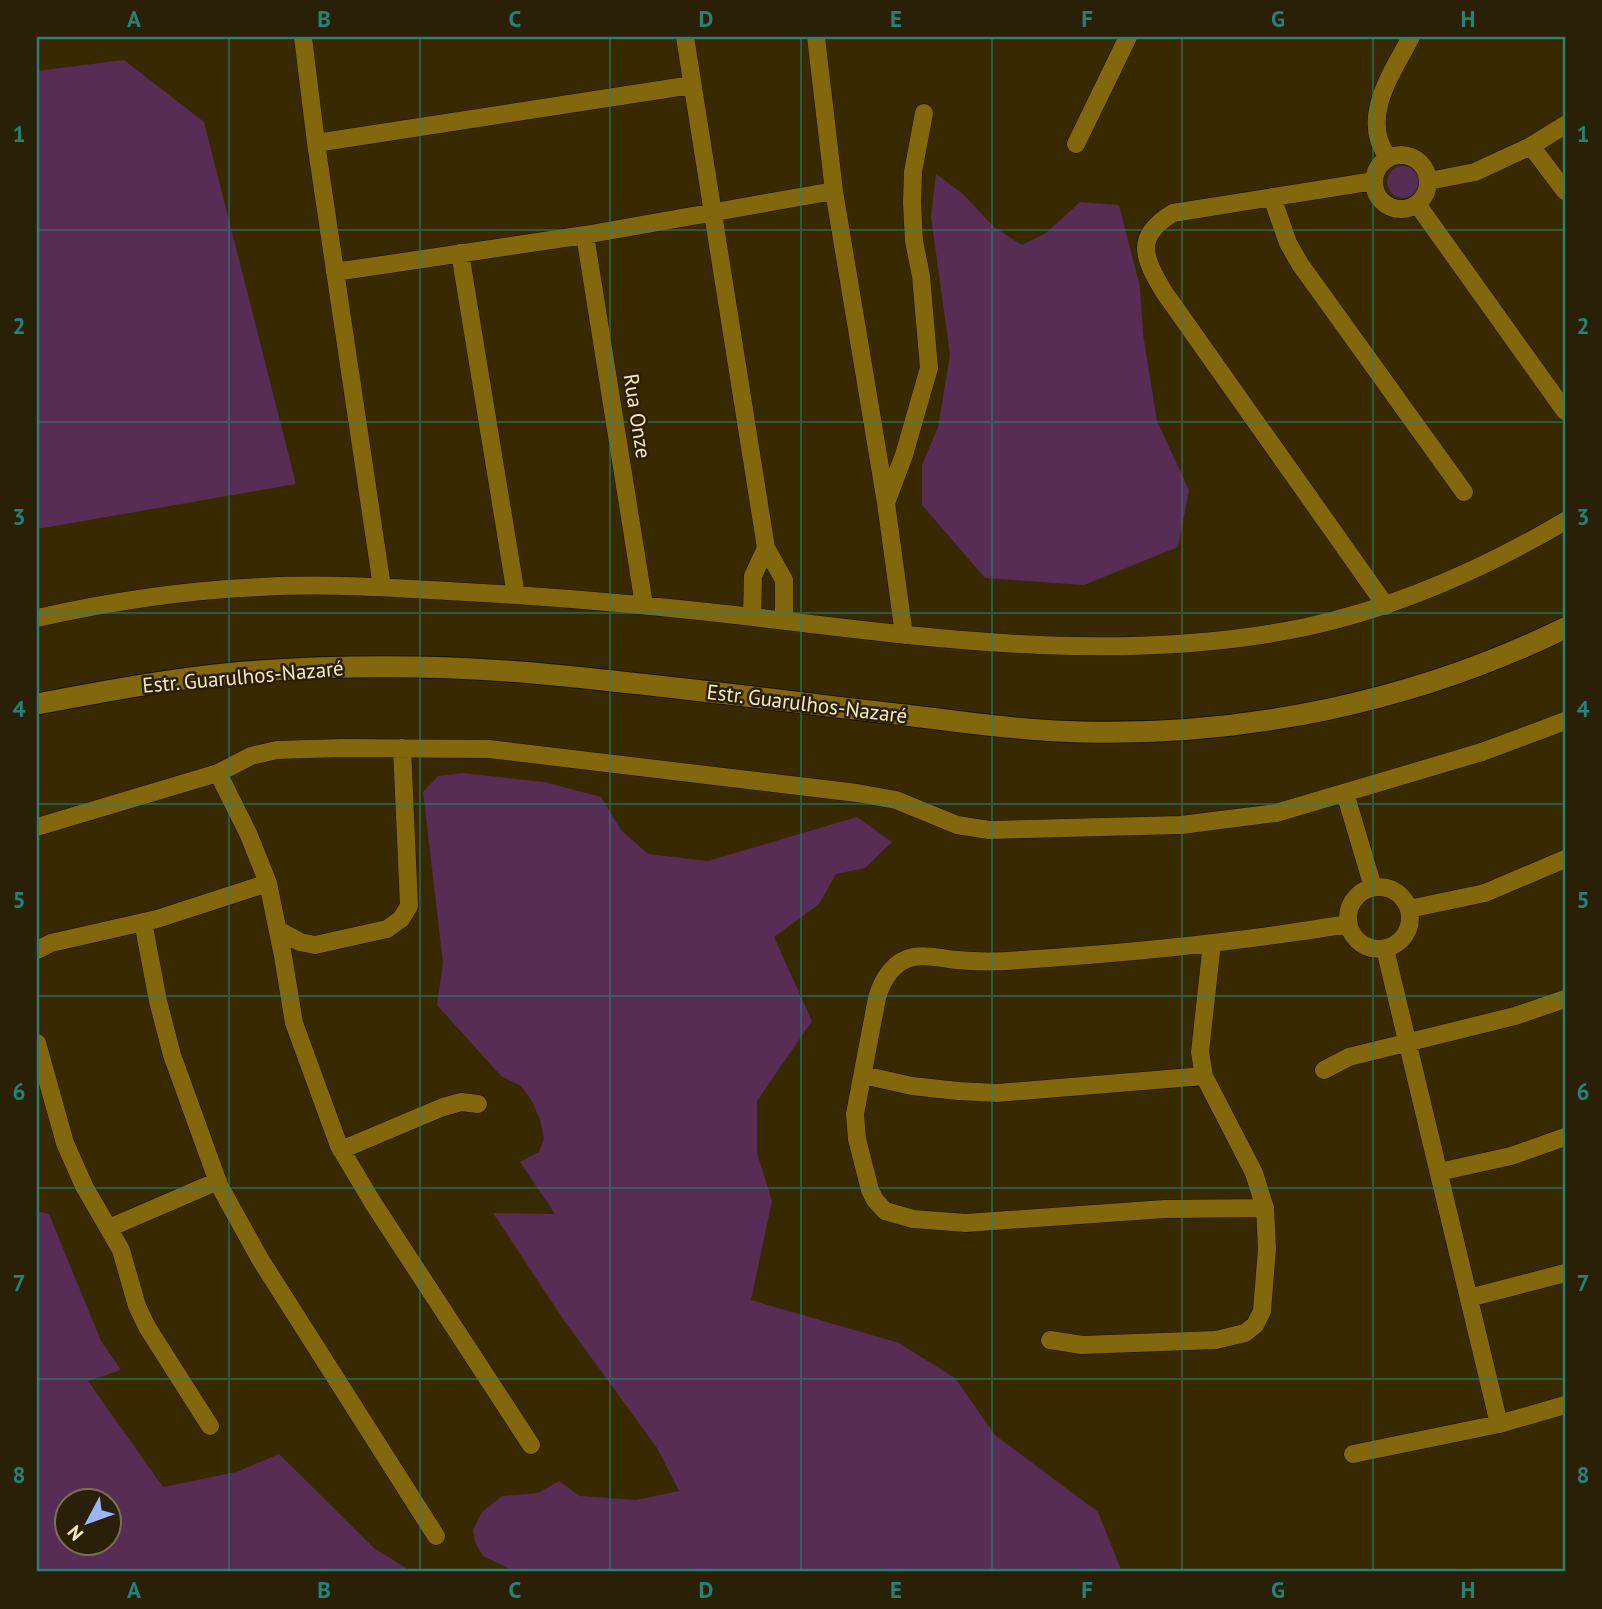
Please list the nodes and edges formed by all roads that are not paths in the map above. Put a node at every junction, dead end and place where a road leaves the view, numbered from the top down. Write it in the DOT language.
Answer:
graph roads {
  1 [pos="303,37"];
  2 [pos="685,37"];
  3 [pos="816,37"];
  4 [pos="1129,37"];
  5 [pos="1411,37"];
  6 [pos="692,85"];
  7 [pos="924,113"];
  8 [pos="1565,125"];
  9 [pos="316,143"];
  10 [pos="1076,144"];
  11 [pos="1531,146"];
  12 [pos="1388,157"];
  13 [pos="1374,181"];
  14 [pos="1429,181"];
  15 [pos="834,191"];
  16 [pos="1565,191"];
  17 [pos="1272,197"];
  18 [pos="1417,204"];
  19 [pos="713,212"];
  20 [pos="585,235"];
  21 [pos="460,253"];
  22 [pos="335,272"];
  23 [pos="1565,411"];
  24 [pos="1464,492"];
  25 [pos="886,503"];
  26 [pos="1565,521"];
  27 [pos="766,548"];
  28 [pos="382,587"];
  29 [pos="516,595"];
  30 [pos="644,605"];
  31 [pos="1386,607"];
  32 [pos="752,617"];
  33 [pos="37,618"];
  34 [pos="784,621"];
  35 [pos="1565,628"];
  36 [pos="904,635"];
  37 [pos="37,704"];
  38 [pos="1565,721"];
  39 [pos="402,748"];
  40 [pos="218,773"];
  41 [pos="1345,793"];
  42 [pos="37,827"];
  43 [pos="1565,859"];
  44 [pos="268,883"];
  45 [pos="1373,887"];
  46 [pos="1409,909"];
  47 [pos="143,922"];
  48 [pos="1348,923"];
  49 [pos="278,930"];
  50 [pos="1212,943"];
  51 [pos="1385,949"];
  52 [pos="37,950"];
  53 [pos="1565,999"];
  54 [pos="37,1043"];
  55 [pos="1408,1044"];
  56 [pos="1324,1070"];
  57 [pos="863,1074"];
  58 [pos="1204,1076"];
  59 [pos="478,1104"];
  60 [pos="1565,1137"];
  61 [pos="341,1150"];
  62 [pos="1439,1172"];
  63 [pos="218,1181"];
  64 [pos="1265,1208"];
  65 [pos="108,1228"];
  66 [pos="1565,1273"];
  67 [pos="1468,1298"];
  68 [pos="1050,1339"];
  69 [pos="1565,1405"];
  70 [pos="1499,1424"];
  71 [pos="209,1426"];
  72 [pos="531,1444"];
  73 [pos="1353,1454"];
  74 [pos="436,1536"];
  1 -- 9 [label="street"];
  2 -- 6 [label="street"];
  3 -- 15 [label="street"];
  4 -- 10 [label="street"];
  5 -- 12 [label="street"];
  6 -- 9 [label="street"];
  6 -- 19 [label="street"];
  7 -- 25 [label="street"];
  8 -- 11 [label="street"];
  9 -- 22 [label="street"];
  11 -- 14 [label="street"];
  11 -- 16 [label="street"];
  12 -- 13 [label="street"];
  12 -- 14 [label="street"];
  13 -- 17 [label="street"];
  13 -- 18 [label="street"];
  14 -- 18 [label="street"];
  15 -- 19 [label="street"];
  15 -- 25 [label="street"];
  17 -- 24 [label="street"];
  17 -- 31 [label="street"];
  18 -- 23 [label="street"];
  19 -- 20 [label="street"];
  19 -- 27 [label="street"];
  20 -- 21 [label="street"];
  20 -- 30 [label="street, Rua Onze"];
  21 -- 22 [label="street"];
  21 -- 29 [label="street"];
  22 -- 28 [label="street"];
  25 -- 36 [label="street"];
  26 -- 31 [label="street"];
  27 -- 32 [label="street"];
  27 -- 34 [label="street"];
  28 -- 29 [label="street"];
  28 -- 33 [label="street"];
  29 -- 30 [label="street"];
  30 -- 32 [label="street"];
  31 -- 36 [label="street"];
  32 -- 34 [label="street"];
  34 -- 36 [label="street"];
  35 -- 37 [label="main road, Estr. Guarulhos-Nazaré"];
  38 -- 41 [label="street"];
  39 -- 40 [label="street"];
  39 -- 41 [label="street"];
  39 -- 49 [label="street"];
  40 -- 42 [label="street"];
  40 -- 44 [label="street"];
  41 -- 45 [label="street"];
  43 -- 46 [label="street"];
  44 -- 47 [label="street"];
  44 -- 49 [label="street"];
  45 -- 46 [label="street"];
  45 -- 48 [label="street"];
  46 -- 51 [label="street"];
  47 -- 52 [label="street"];
  47 -- 63 [label="street"];
  48 -- 50 [label="street"];
  48 -- 51 [label="street"];
  49 -- 61 [label="street"];
  50 -- 57 [label="street"];
  50 -- 58 [label="street"];
  51 -- 55 [label="street"];
  53 -- 55 [label="street"];
  54 -- 65 [label="street"];
  55 -- 56 [label="street"];
  55 -- 62 [label="street"];
  57 -- 58 [label="street"];
  57 -- 64 [label="street"];
  58 -- 64 [label="street"];
  59 -- 61 [label="street"];
  60 -- 62 [label="street"];
  61 -- 72 [label="street"];
  62 -- 67 [label="street"];
  63 -- 65 [label="street"];
  63 -- 74 [label="street"];
  64 -- 68 [label="street"];
  65 -- 71 [label="street"];
  66 -- 67 [label="street"];
  67 -- 70 [label="street"];
  69 -- 70 [label="street"];
  70 -- 73 [label="street"];
}
